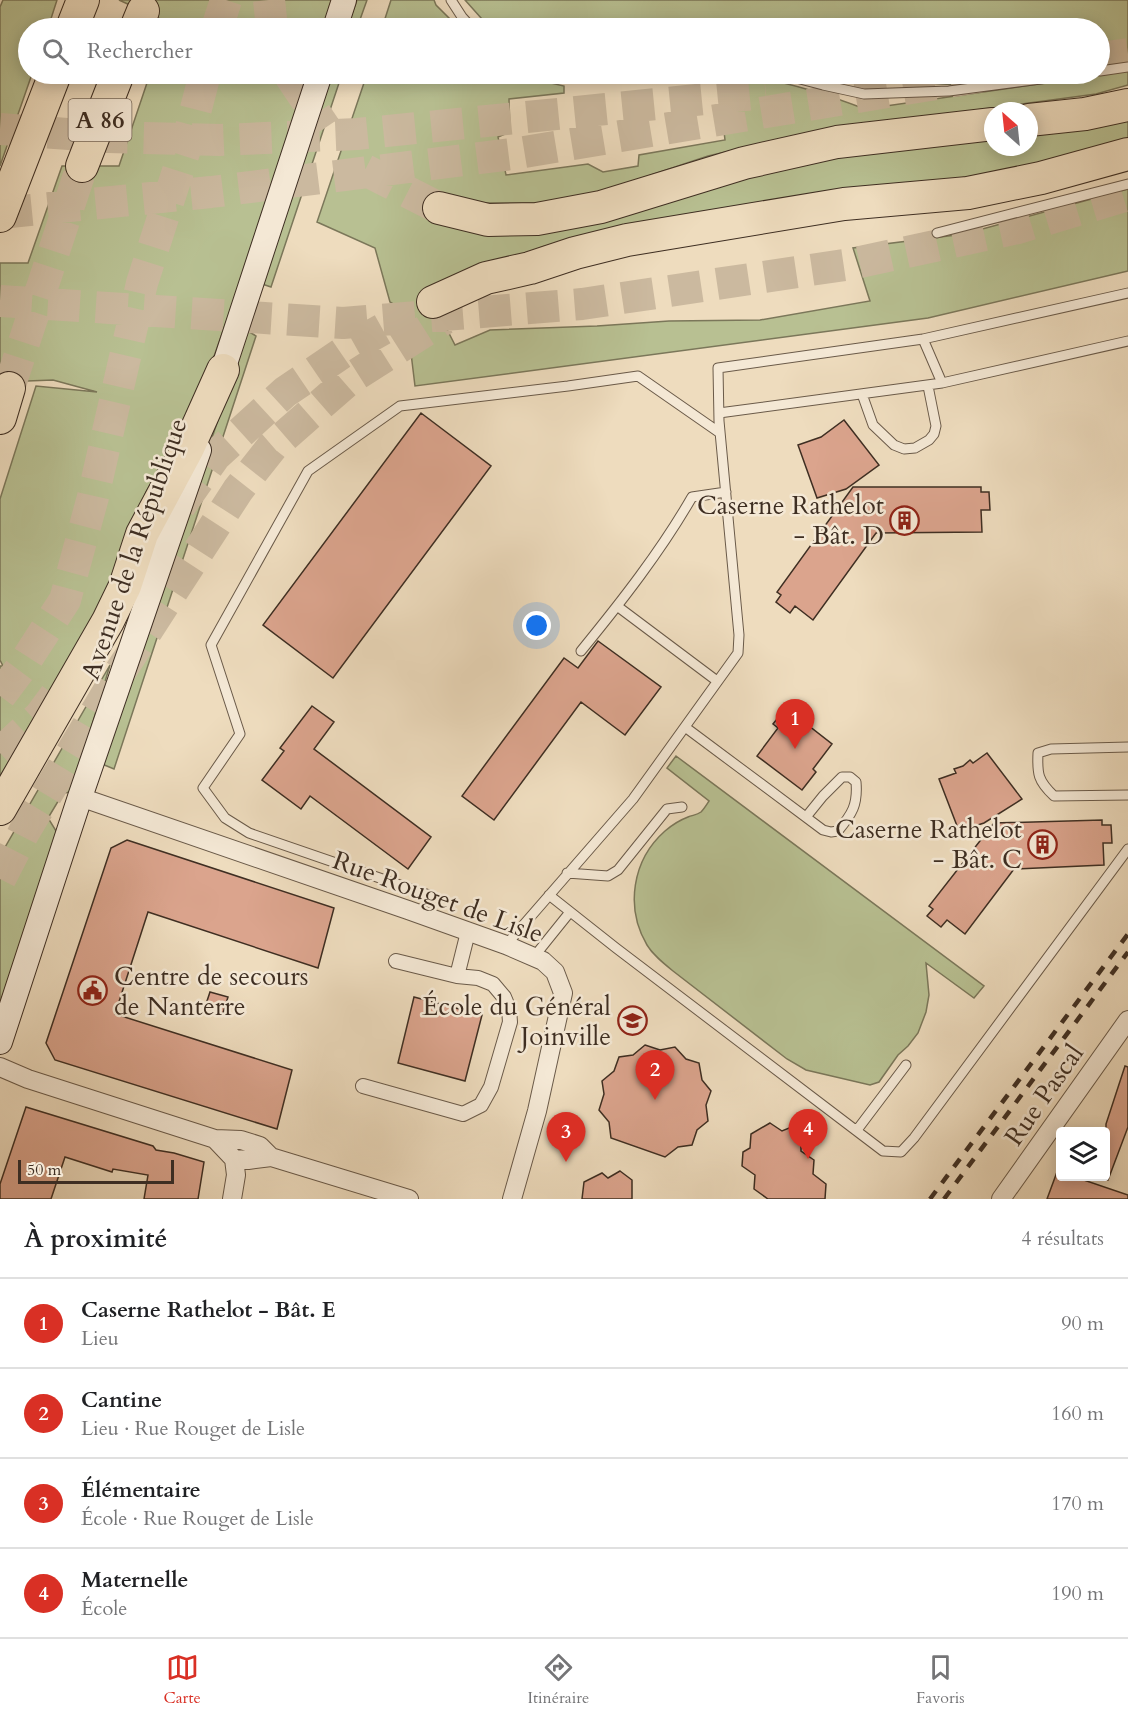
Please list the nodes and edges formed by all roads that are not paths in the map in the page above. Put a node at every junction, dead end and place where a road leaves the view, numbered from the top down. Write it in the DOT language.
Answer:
graph roads {
  1 [pos="83,0"];
  2 [pos="344,0"];
  3 [pos="451,0"];
  4 [pos="76,18"];
  5 [pos="338,18"];
  6 [pos="463,18"];
  7 [pos="1128,67"];
  8 [pos="1110,70"];
  9 [pos="51,84"];
  10 [pos="114,84"];
  11 [pos="317,84"];
  12 [pos="819,84"];
  13 [pos="1003,84"];
  14 [pos="1128,105"];
  15 [pos="1038,119"];
  16 [pos="984,125"];
  17 [pos="1128,154"];
  18 [pos="82,166"];
  19 [pos="1128,184"];
  20 [pos="439,208"];
  21 [pos="0,216"];
  22 [pos="937,233"];
  23 [pos="1128,293"];
  24 [pos="438,310"];
  25 [pos="922,339"];
  26 [pos="1128,341"];
  27 [pos="223,370"];
  28 [pos="942,383"];
  29 [pos="928,386"];
  30 [pos="9,388"];
  31 [pos="862,394"];
  32 [pos="719,413"];
  33 [pos="0,418"];
  34 [pos="720,433"];
  35 [pos="726,492"];
  36 [pos="617,606"];
  37 [pos="581,651"];
  38 [pos="717,681"];
  39 [pos="685,727"];
  40 [pos="1128,747"];
  41 [pos="1128,795"];
  42 [pos="80,797"];
  43 [pos="682,807"];
  44 [pos="0,808"];
  45 [pos="806,817"];
  46 [pos="1128,849"];
  47 [pos="567,873"];
  48 [pos="549,895"];
  49 [pos="432,896"];
  50 [pos="570,912"];
  51 [pos="468,932"];
  52 [pos="506,945"];
  53 [pos="533,958"];
  54 [pos="396,961"];
  55 [pos="457,976"];
  56 [pos="1128,1020"];
  57 [pos="0,1042"];
  58 [pos="906,1065"];
  59 [pos="0,1067"];
  60 [pos="363,1086"];
  61 [pos="856,1130"];
  62 [pos="214,1139"];
  63 [pos="271,1157"];
  64 [pos="234,1159"];
  65 [pos="232,1199"];
  66 [pos="409,1199"];
  67 [pos="512,1199"];
  68 [pos="1001,1199"];
  1 -- 4 [label="highway"];
  2 -- 5 [label="main road"];
  3 -- 6 [label="lane"];
  7 -- 8 [label="lane"];
  9 -- 21 [label="highway, A 86"];
  10 -- 18 [label="highway, A 86"];
  11 -- 27 [label="main road, Avenue de la République"];
  12 -- 13 [label="lane"];
  14 -- 15 [label="highway"];
  16 -- 20 [label="highway"];
  17 -- 24 [label="highway"];
  19 -- 22 [label="lane"];
  23 -- 25 [label="lane"];
  25 -- 28 [label="lane"];
  25 -- 32 [label="lane"];
  26 -- 28 [label="lane"];
  27 -- 42 [label="main road, Avenue de la République"];
  27 -- 44 [label="highway"];
  28 -- 29 [label="lane"];
  29 -- 31 [label="lane"];
  29 -- 31 [label="lane"];
  30 -- 33 [label="highway"];
  31 -- 32 [label="lane"];
  32 -- 34 [label="lane"];
  34 -- 35 [label="lane"];
  34 -- 49 [label="lane"];
  35 -- 36 [label="lane"];
  35 -- 38 [label="lane"];
  36 -- 37 [label="lane"];
  36 -- 38 [label="lane"];
  38 -- 39 [label="lane"];
  39 -- 45 [label="lane"];
  39 -- 47 [label="lane"];
  40 -- 41 [label="lane"];
  42 -- 51 [label="street, Rue Rouget de Lisle"];
  42 -- 57 [label="main road, Avenue de la République"];
  43 -- 47 [label="lane"];
  45 -- 45 [label="lane"];
  46 -- 61 [label="lane"];
  47 -- 48 [label="lane"];
  48 -- 50 [label="lane"];
  48 -- 52 [label="lane"];
  50 -- 53 [label="lane"];
  50 -- 61 [label="lane"];
  51 -- 52 [label="street, Rue Rouget de Lisle"];
  51 -- 55 [label="street"];
  52 -- 53 [label="street, Rue Rouget de Lisle"];
  53 -- 67 [label="street, Rue Rouget de Lisle"];
  54 -- 55 [label="street"];
  55 -- 60 [label="street"];
  56 -- 68 [label="street, Rue Pascal"];
  58 -- 61 [label="lane"];
  59 -- 62 [label="street"];
  62 -- 63 [label="street"];
  62 -- 64 [label="street"];
  63 -- 64 [label="street"];
  63 -- 66 [label="street"];
  64 -- 65 [label="street"];
}
